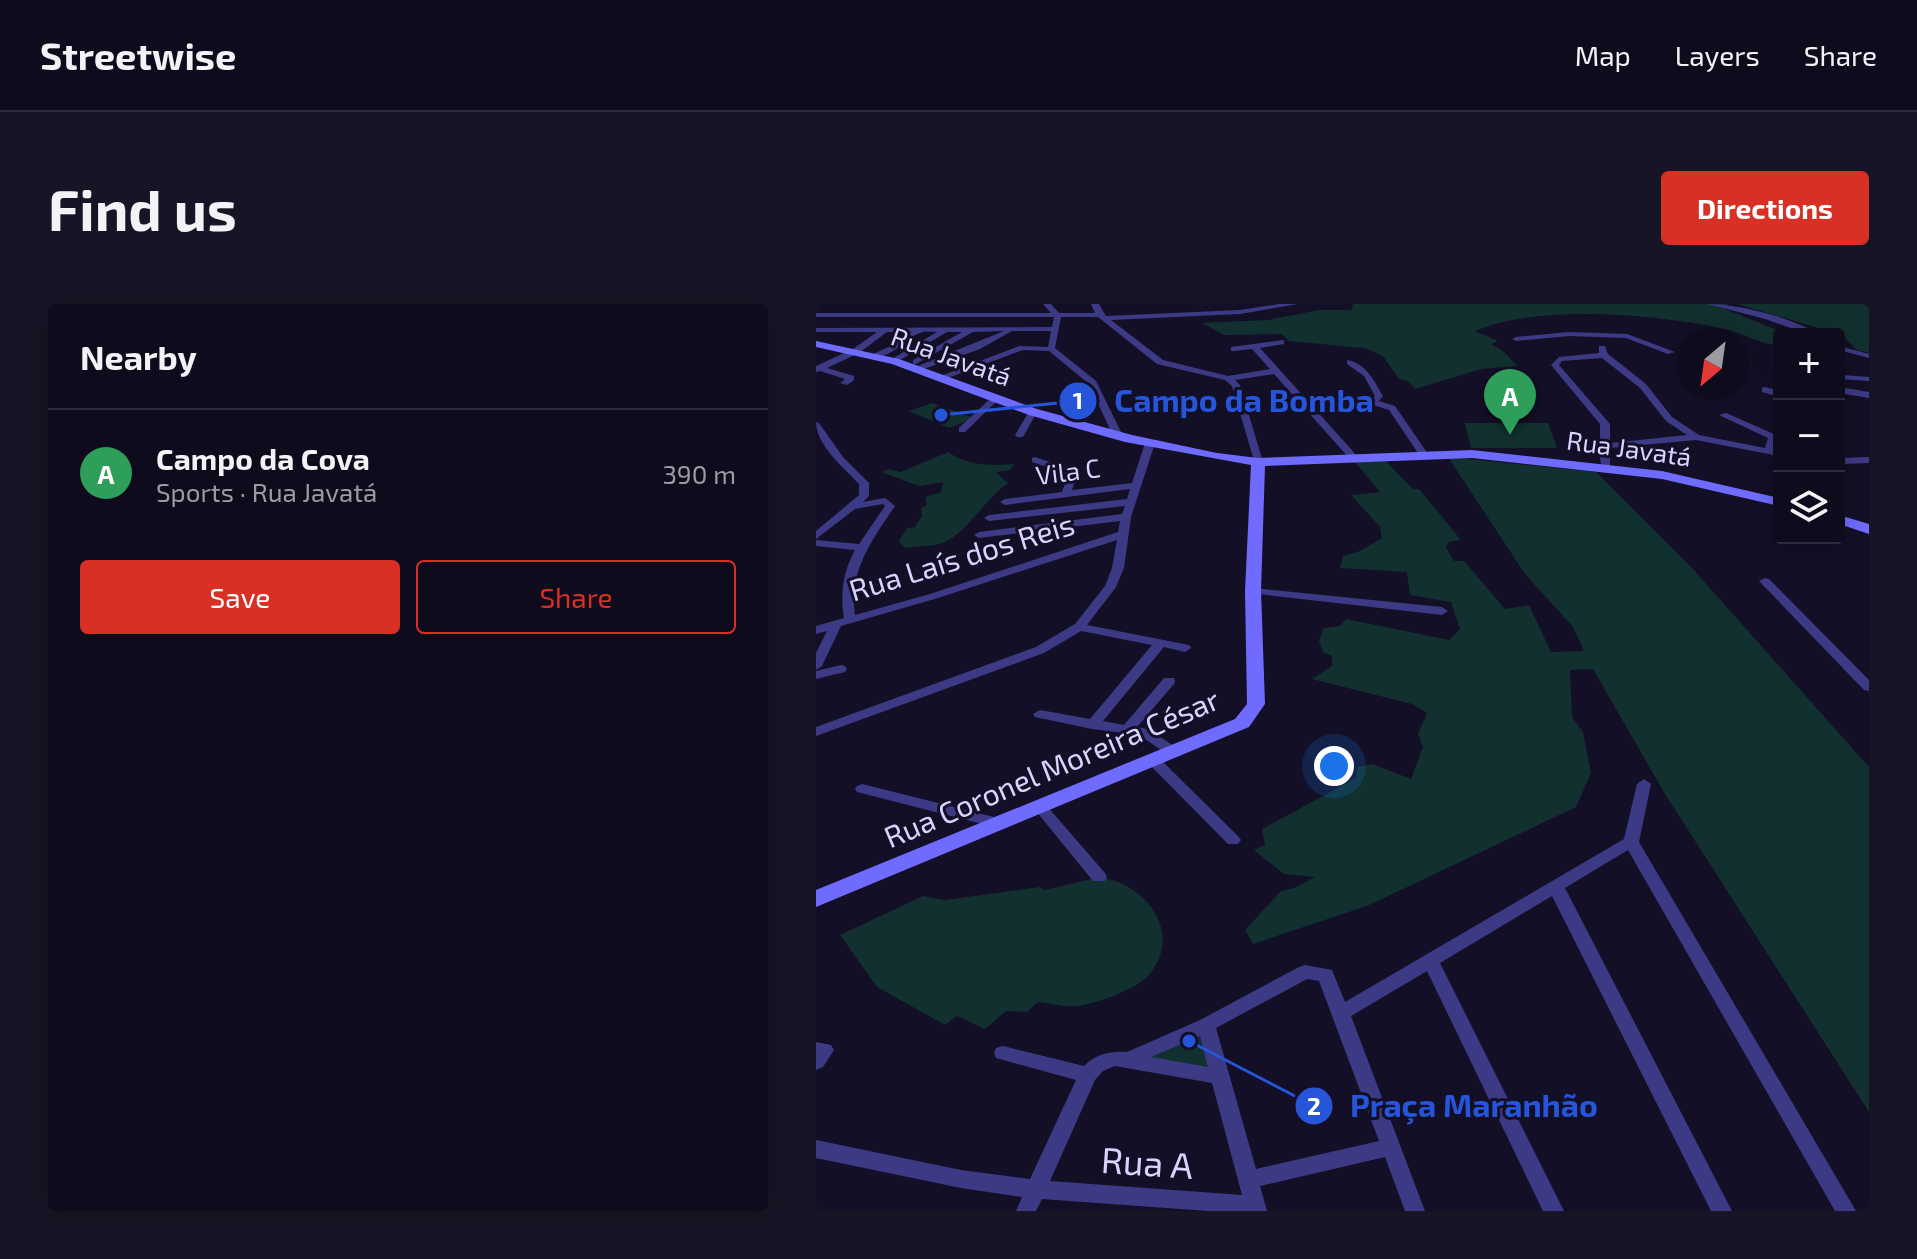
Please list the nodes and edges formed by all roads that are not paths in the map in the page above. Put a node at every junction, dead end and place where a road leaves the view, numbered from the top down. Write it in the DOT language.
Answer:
graph roads {
  1 [pos="1047,304"];
  2 [pos="1095,304"];
  3 [pos="1204,304"];
  4 [pos="1294,304"];
  5 [pos="1712,304"];
  6 [pos="1263,305"];
  7 [pos="1205,314"];
  8 [pos="816,315"];
  9 [pos="1058,316"];
  10 [pos="1102,317"];
  11 [pos="1798,328"];
  12 [pos="1056,329"];
  13 [pos="816,330"];
  14 [pos="885,330"];
  15 [pos="919,330"];
  16 [pos="946,330"];
  17 [pos="971,330"];
  18 [pos="1013,330"];
  19 [pos="1598,335"];
  20 [pos="1516,339"];
  21 [pos="1281,342"];
  22 [pos="816,344"];
  23 [pos="1254,346"];
  24 [pos="1051,349"];
  25 [pos="1234,349"];
  26 [pos="1845,350"];
  27 [pos="856,351"];
  28 [pos="1671,352"];
  29 [pos="1604,355"];
  30 [pos="876,356"];
  31 [pos="1869,356"];
  32 [pos="1350,362"];
  33 [pos="907,365"];
  34 [pos="818,367"];
  35 [pos="1277,371"];
  36 [pos="942,377"];
  37 [pos="1845,377"];
  38 [pos="1228,378"];
  39 [pos="1869,379"];
  40 [pos="844,383"];
  41 [pos="1765,390"];
  42 [pos="1845,391"];
  43 [pos="1773,392"];
  44 [pos="1869,395"];
  45 [pos="995,399"];
  46 [pos="1033,412"];
  47 [pos="1723,415"];
  48 [pos="816,425"];
  49 [pos="962,430"];
  50 [pos="1020,435"];
  51 [pos="1118,436"];
  52 [pos="1773,436"];
  53 [pos="1696,437"];
  54 [pos="1150,443"];
  55 [pos="1603,446"];
  56 [pos="1773,452"];
  57 [pos="1423,454"];
  58 [pos="1353,457"];
  59 [pos="1035,460"];
  60 [pos="1869,460"];
  61 [pos="1845,461"];
  62 [pos="1258,462"];
  63 [pos="1605,468"];
  64 [pos="1138,485"];
  65 [pos="1066,494"];
  66 [pos="1773,501"];
  67 [pos="1005,502"];
  68 [pos="1131,502"];
  69 [pos="856,506"];
  70 [pos="1126,517"];
  71 [pos="989,518"];
  72 [pos="1845,521"];
  73 [pos="1869,529"];
  74 [pos="1124,534"];
  75 [pos="979,535"];
  76 [pos="816,536"];
  77 [pos="816,543"];
  78 [pos="859,547"];
  79 [pos="1765,581"];
  80 [pos="1253,591"];
  81 [pos="1442,611"];
  82 [pos="850,620"];
  83 [pos="836,625"];
  84 [pos="1079,627"];
  85 [pos="816,630"];
  86 [pos="1160,644"];
  87 [pos="1185,648"];
  88 [pos="816,666"];
  89 [pos="841,669"];
  90 [pos="816,675"];
  91 [pos="1169,681"];
  92 [pos="1869,687"];
  93 [pos="1040,714"];
  94 [pos="1092,725"];
  95 [pos="1128,729"];
  96 [pos="816,732"];
  97 [pos="1175,753"];
  98 [pos="1155,762"];
  99 [pos="1644,784"];
  100 [pos="862,789"];
  101 [pos="1041,808"];
  102 [pos="1002,824"];
  103 [pos="1233,840"];
  104 [pos="1631,842"];
  105 [pos="1099,877"];
  106 [pos="1556,887"];
  107 [pos="816,899"];
  108 [pos="1431,962"];
  109 [pos="1340,1014"];
  110 [pos="1206,1025"];
  111 [pos="816,1049"];
  112 [pos="1003,1053"];
  113 [pos="1122,1058"];
  114 [pos="816,1062"];
  115 [pos="1088,1075"];
  116 [pos="1219,1076"];
  117 [pos="1391,1147"];
  118 [pos="816,1149"];
  119 [pos="1249,1180"];
  120 [pos="1034,1189"];
  121 [pos="1256,1208"];
  122 [pos="1026,1211"];
  123 [pos="1415,1211"];
  124 [pos="1554,1211"];
  125 [pos="1722,1211"];
  126 [pos="1846,1211"];
  1 -- 9 [label="street"];
  2 -- 10 [label="street"];
  3 -- 7 [label="street"];
  4 -- 6 [label="street"];
  5 -- 11 [label="street"];
  6 -- 7 [label="street"];
  7 -- 10 [label="street"];
  8 -- 9 [label="street"];
  9 -- 10 [label="street"];
  9 -- 12 [label="street"];
  10 -- 38 [label="street"];
  12 -- 18 [label="street"];
  12 -- 24 [label="street"];
  13 -- 14 [label="street"];
  14 -- 15 [label="street"];
  14 -- 27 [label="street"];
  15 -- 16 [label="street"];
  15 -- 30 [label="street"];
  16 -- 17 [label="street"];
  16 -- 33 [label="street"];
  17 -- 18 [label="street"];
  17 -- 33 [label="street"];
  18 -- 33 [label="street"];
  19 -- 20 [label="street"];
  19 -- 28 [label="street"];
  19 -- 29 [label="street"];
  21 -- 23 [label="street"];
  22 -- 27 [label="street, Rua Javatá"];
  23 -- 25 [label="street"];
  23 -- 35 [label="street"];
  24 -- 36 [label="street"];
  24 -- 51 [label="street"];
  26 -- 31 [label="street"];
  27 -- 30 [label="street, Rua Javatá"];
  27 -- 34 [label="street"];
  29 -- 53 [label="street"];
  29 -- 55 [label="street"];
  30 -- 33 [label="street, Rua Javatá"];
  32 -- 57 [label="street"];
  33 -- 36 [label="street, Rua Javatá"];
  34 -- 40 [label="street"];
  35 -- 38 [label="street"];
  35 -- 58 [label="street"];
  36 -- 45 [label="street, Rua Javatá"];
  37 -- 39 [label="street"];
  38 -- 62 [label="street"];
  41 -- 43 [label="street"];
  42 -- 44 [label="street"];
  45 -- 46 [label="street, Rua Javatá"];
  45 -- 49 [label="street"];
  46 -- 50 [label="street"];
  46 -- 51 [label="street, Rua Javatá"];
  47 -- 52 [label="street"];
  48 -- 69 [label="street"];
  51 -- 54 [label="street, Rua Javatá"];
  53 -- 55 [label="street"];
  53 -- 56 [label="street"];
  54 -- 62 [label="street, Rua Javatá"];
  54 -- 64 [label="street"];
  55 -- 63 [label="street"];
  57 -- 58 [label="street, Rua Javatá"];
  57 -- 63 [label="street, Rua Javatá"];
  58 -- 62 [label="street, Rua Javatá"];
  59 -- 65 [label="street"];
  60 -- 61 [label="street"];
  62 -- 80 [label="street, Rua Coronel Moreira César"];
  63 -- 66 [label="street, Rua Javatá"];
  64 -- 65 [label="street, Vila C"];
  64 -- 68 [label="street"];
  65 -- 67 [label="street, Vila C"];
  68 -- 70 [label="street"];
  68 -- 71 [label="street"];
  69 -- 76 [label="street"];
  69 -- 78 [label="street"];
  70 -- 74 [label="street"];
  70 -- 75 [label="street"];
  72 -- 73 [label="street"];
  74 -- 82 [label="street, Rua Laís dos Reis"];
  74 -- 84 [label="street"];
  77 -- 78 [label="street"];
  78 -- 82 [label="street"];
  79 -- 92 [label="street"];
  80 -- 81 [label="street"];
  80 -- 97 [label="street, Rua Coronel Moreira César"];
  82 -- 83 [label="street, Rua Laís dos Reis"];
  83 -- 85 [label="street, Rua Laís dos Reis"];
  83 -- 88 [label="street"];
  84 -- 86 [label="street"];
  84 -- 96 [label="street"];
  86 -- 87 [label="street"];
  86 -- 94 [label="street"];
  89 -- 90 [label="street"];
  91 -- 95 [label="street"];
  93 -- 94 [label="street"];
  94 -- 95 [label="street"];
  95 -- 97 [label="street"];
  97 -- 98 [label="street, Rua Coronel Moreira César"];
  98 -- 101 [label="street, Rua Coronel Moreira César"];
  98 -- 103 [label="street"];
  99 -- 104 [label="street"];
  100 -- 102 [label="street"];
  101 -- 102 [label="street, Rua Coronel Moreira César"];
  101 -- 105 [label="street"];
  102 -- 107 [label="street, Rua Coronel Moreira César"];
  104 -- 106 [label="street"];
  104 -- 126 [label="street"];
  106 -- 108 [label="street"];
  106 -- 125 [label="street"];
  108 -- 109 [label="street"];
  108 -- 124 [label="street"];
  109 -- 110 [label="street"];
  109 -- 117 [label="street"];
  110 -- 113 [label="street"];
  110 -- 116 [label="street"];
  111 -- 114 [label="street"];
  112 -- 115 [label="street"];
  113 -- 115 [label="street"];
  113 -- 116 [label="street"];
  115 -- 120 [label="street"];
  116 -- 119 [label="street"];
  117 -- 119 [label="street"];
  117 -- 123 [label="street"];
  118 -- 120 [label="street, Rua A"];
  119 -- 121 [label="street"];
  120 -- 121 [label="street, Rua A"];
  120 -- 122 [label="street"];
}
